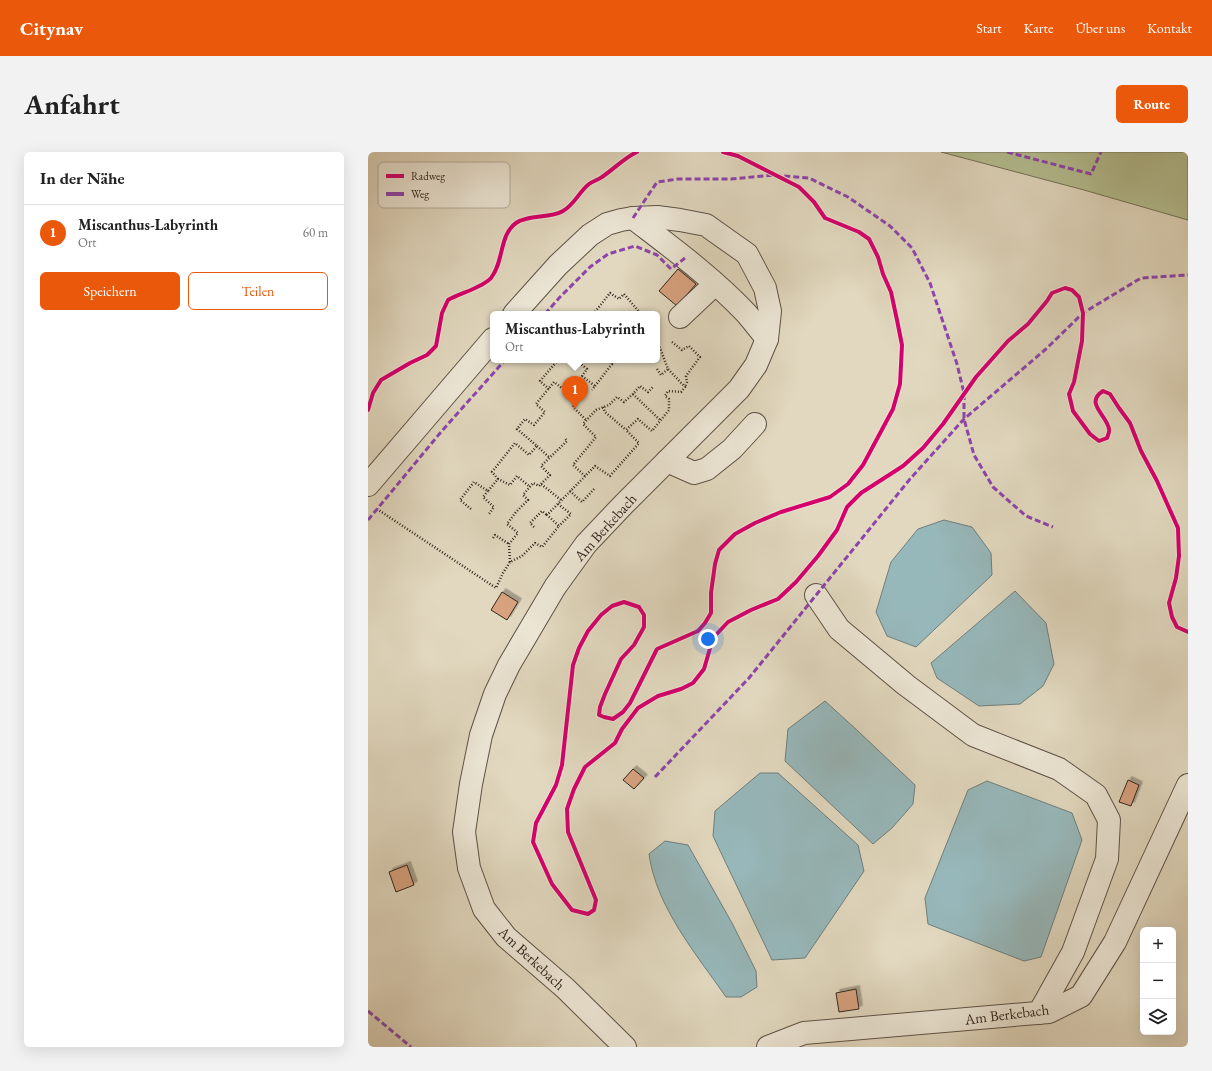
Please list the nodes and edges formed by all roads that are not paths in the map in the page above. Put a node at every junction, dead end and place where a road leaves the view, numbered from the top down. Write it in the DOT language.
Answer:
graph roads {
  1 [pos="633,218"];
  2 [pos="715,284"];
  3 [pos="517,311"];
  4 [pos="680,317"];
  5 [pos="767,339"];
  6 [pos="490,343"];
  7 [pos="755,424"];
  8 [pos="667,461"];
  9 [pos="368,485"];
  10 [pos="816,595"];
  11 [pos="1188,785"];
  12 [pos="1039,1012"];
  13 [pos="625,1047"];
  14 [pos="768,1047"];
  1 -- 2 [label="lane"];
  1 -- 3 [label="lane, Am Berkebach"];
  1 -- 5 [label="lane, Am Berkebach"];
  2 -- 4 [label="lane"];
  2 -- 5 [label="lane"];
  5 -- 8 [label="lane, Am Berkebach"];
  6 -- 9 [label="lane"];
  7 -- 8 [label="lane"];
  8 -- 13 [label="lane, Am Berkebach"];
  10 -- 12 [label="lane"];
  11 -- 12 [label="lane, Am Berkebach"];
  12 -- 14 [label="lane, Am Berkebach"];
}
